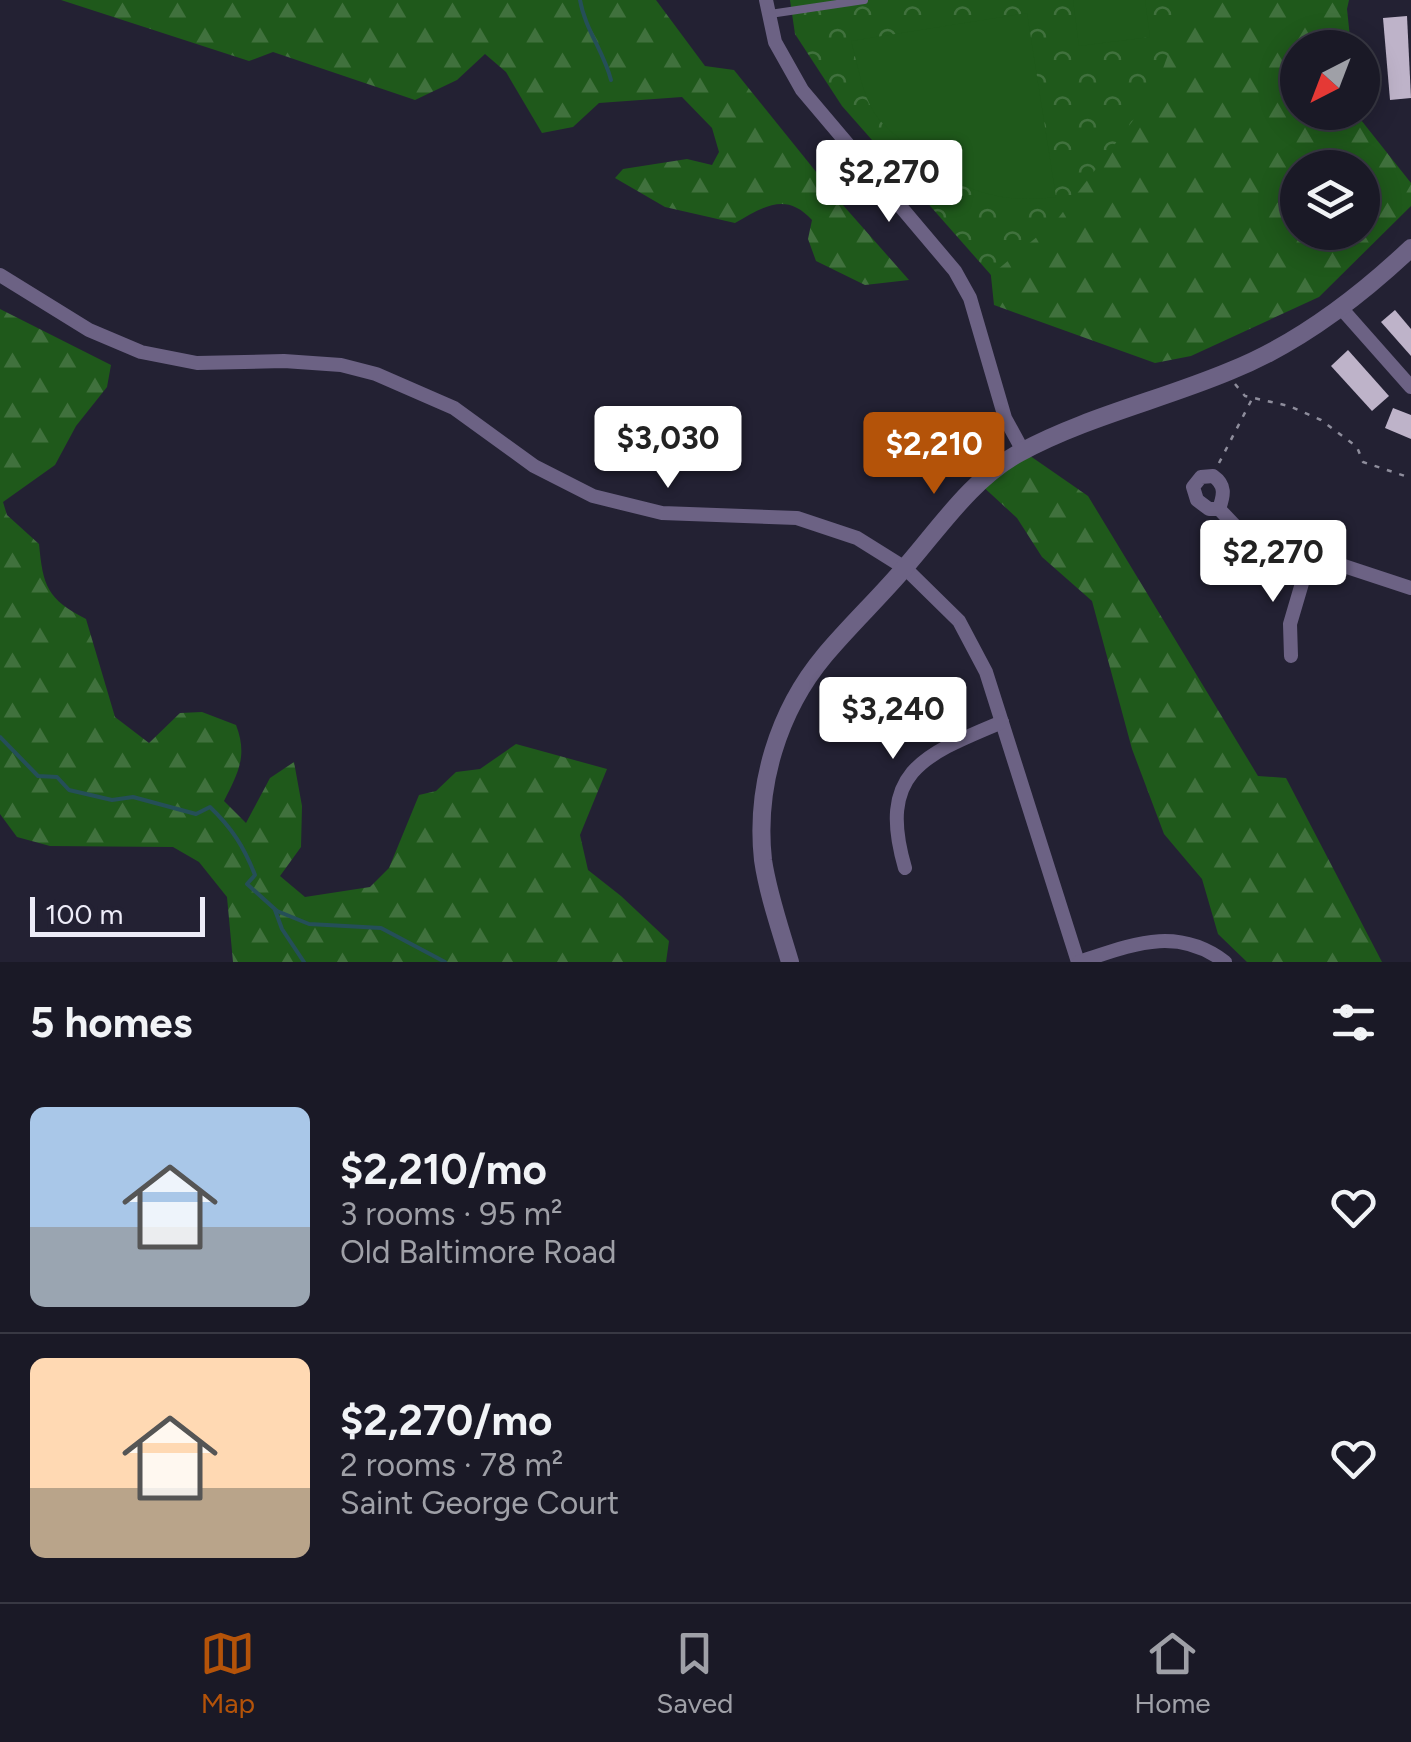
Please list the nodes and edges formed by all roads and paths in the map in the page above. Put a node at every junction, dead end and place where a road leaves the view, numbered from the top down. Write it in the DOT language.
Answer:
graph roads {
  1 [pos="864,0"];
  2 [pos="834,2"];
  3 [pos="768,7"];
  4 [pos="1411,248"];
  5 [pos="0,275"];
  6 [pos="1341,308"];
  7 [pos="1228,372"];
  8 [pos="1411,387"];
  9 [pos="1253,398"];
  10 [pos="1024,450"];
  11 [pos="1213,476"];
  12 [pos="1411,478"];
  13 [pos="1218,509"];
  14 [pos="1310,556"];
  15 [pos="905,568"];
  16 [pos="1411,588"];
  17 [pos="1291,656"];
  18 [pos="1002,722"];
  19 [pos="906,868"];
  20 [pos="790,962"];
  21 [pos="1079,962"];
  22 [pos="1225,962"];
  1 -- 2 [label="lane"];
  2 -- 3 [label="lane"];
  3 -- 10 [label="street"];
  4 -- 6 [label="street"];
  5 -- 15 [label="street"];
  6 -- 7 [label="street"];
  6 -- 8 [label="street"];
  7 -- 9 [label="path"];
  7 -- 10 [label="street"];
  9 -- 11 [label="path"];
  9 -- 12 [label="path"];
  10 -- 15 [label="street"];
  11 -- 13 [label="street"];
  11 -- 13 [label="street"];
  13 -- 14 [label="street"];
  14 -- 16 [label="street"];
  14 -- 17 [label="street"];
  15 -- 18 [label="street"];
  15 -- 20 [label="street"];
  18 -- 19 [label="street"];
  18 -- 21 [label="street"];
  21 -- 22 [label="street"];
}
